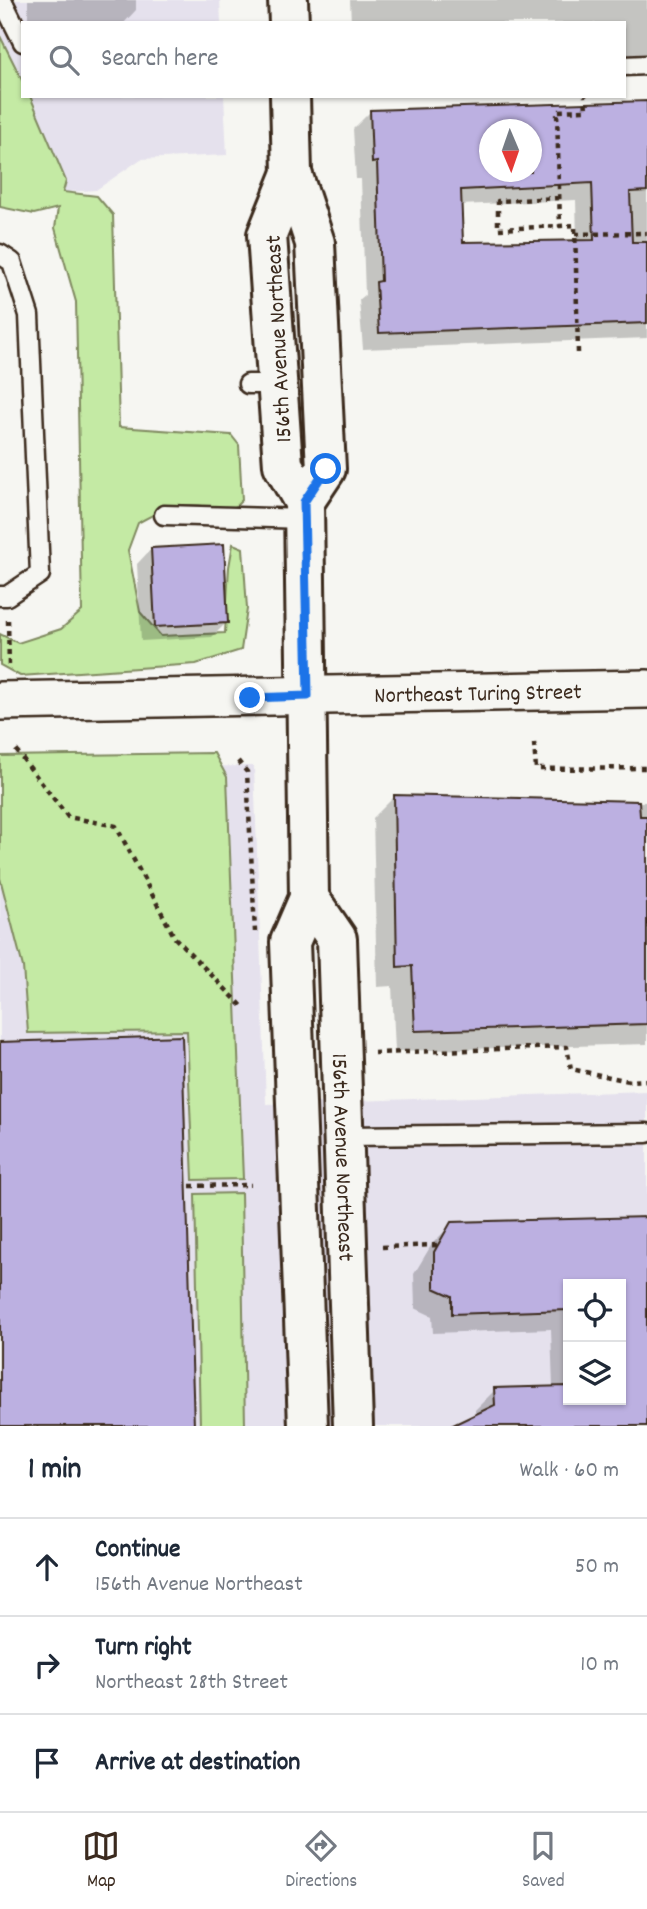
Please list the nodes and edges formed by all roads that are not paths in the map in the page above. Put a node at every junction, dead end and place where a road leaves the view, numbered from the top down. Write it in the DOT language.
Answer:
graph roads {
  1 [pos="2,0"];
  2 [pos="288,0"];
  3 [pos="289,21"];
  4 [pos="21,38"];
  5 [pos="647,65"];
  6 [pos="626,66"];
  7 [pos="290,98"];
  8 [pos="292,173"];
  9 [pos="0,254"];
  10 [pos="304,511"];
  11 [pos="164,515"];
  12 [pos="0,596"];
  13 [pos="5,688"];
  14 [pos="647,689"];
  15 [pos="308,696"];
  16 [pos="309,898"];
  17 [pos="647,1133"];
  18 [pos="343,1136"];
  19 [pos="308,1426"];
  20 [pos="354,1426"];
  1 -- 4 [label="lane"];
  2 -- 3 [label="main road"];
  5 -- 6 [label="lane"];
  7 -- 8 [label="main road, 156th Avenue Northeast"];
  8 -- 10 [label="main road, 156th Avenue Northeast"];
  8 -- 10 [label="main road, 156th Avenue Northeast"];
  9 -- 12 [label="lane"];
  10 -- 11 [label="lane"];
  10 -- 15 [label="main road, 156th Avenue Northeast"];
  13 -- 15 [label="street, Northeast Turing Street"];
  14 -- 15 [label="street, Northeast Turing Street"];
  15 -- 16 [label="main road, 156th Avenue Northeast"];
  16 -- 18 [label="main road, 156th Avenue Northeast"];
  16 -- 19 [label="main road, 156th Avenue Northeast"];
  17 -- 18 [label="lane"];
  18 -- 20 [label="main road, 156th Avenue Northeast"];
}
